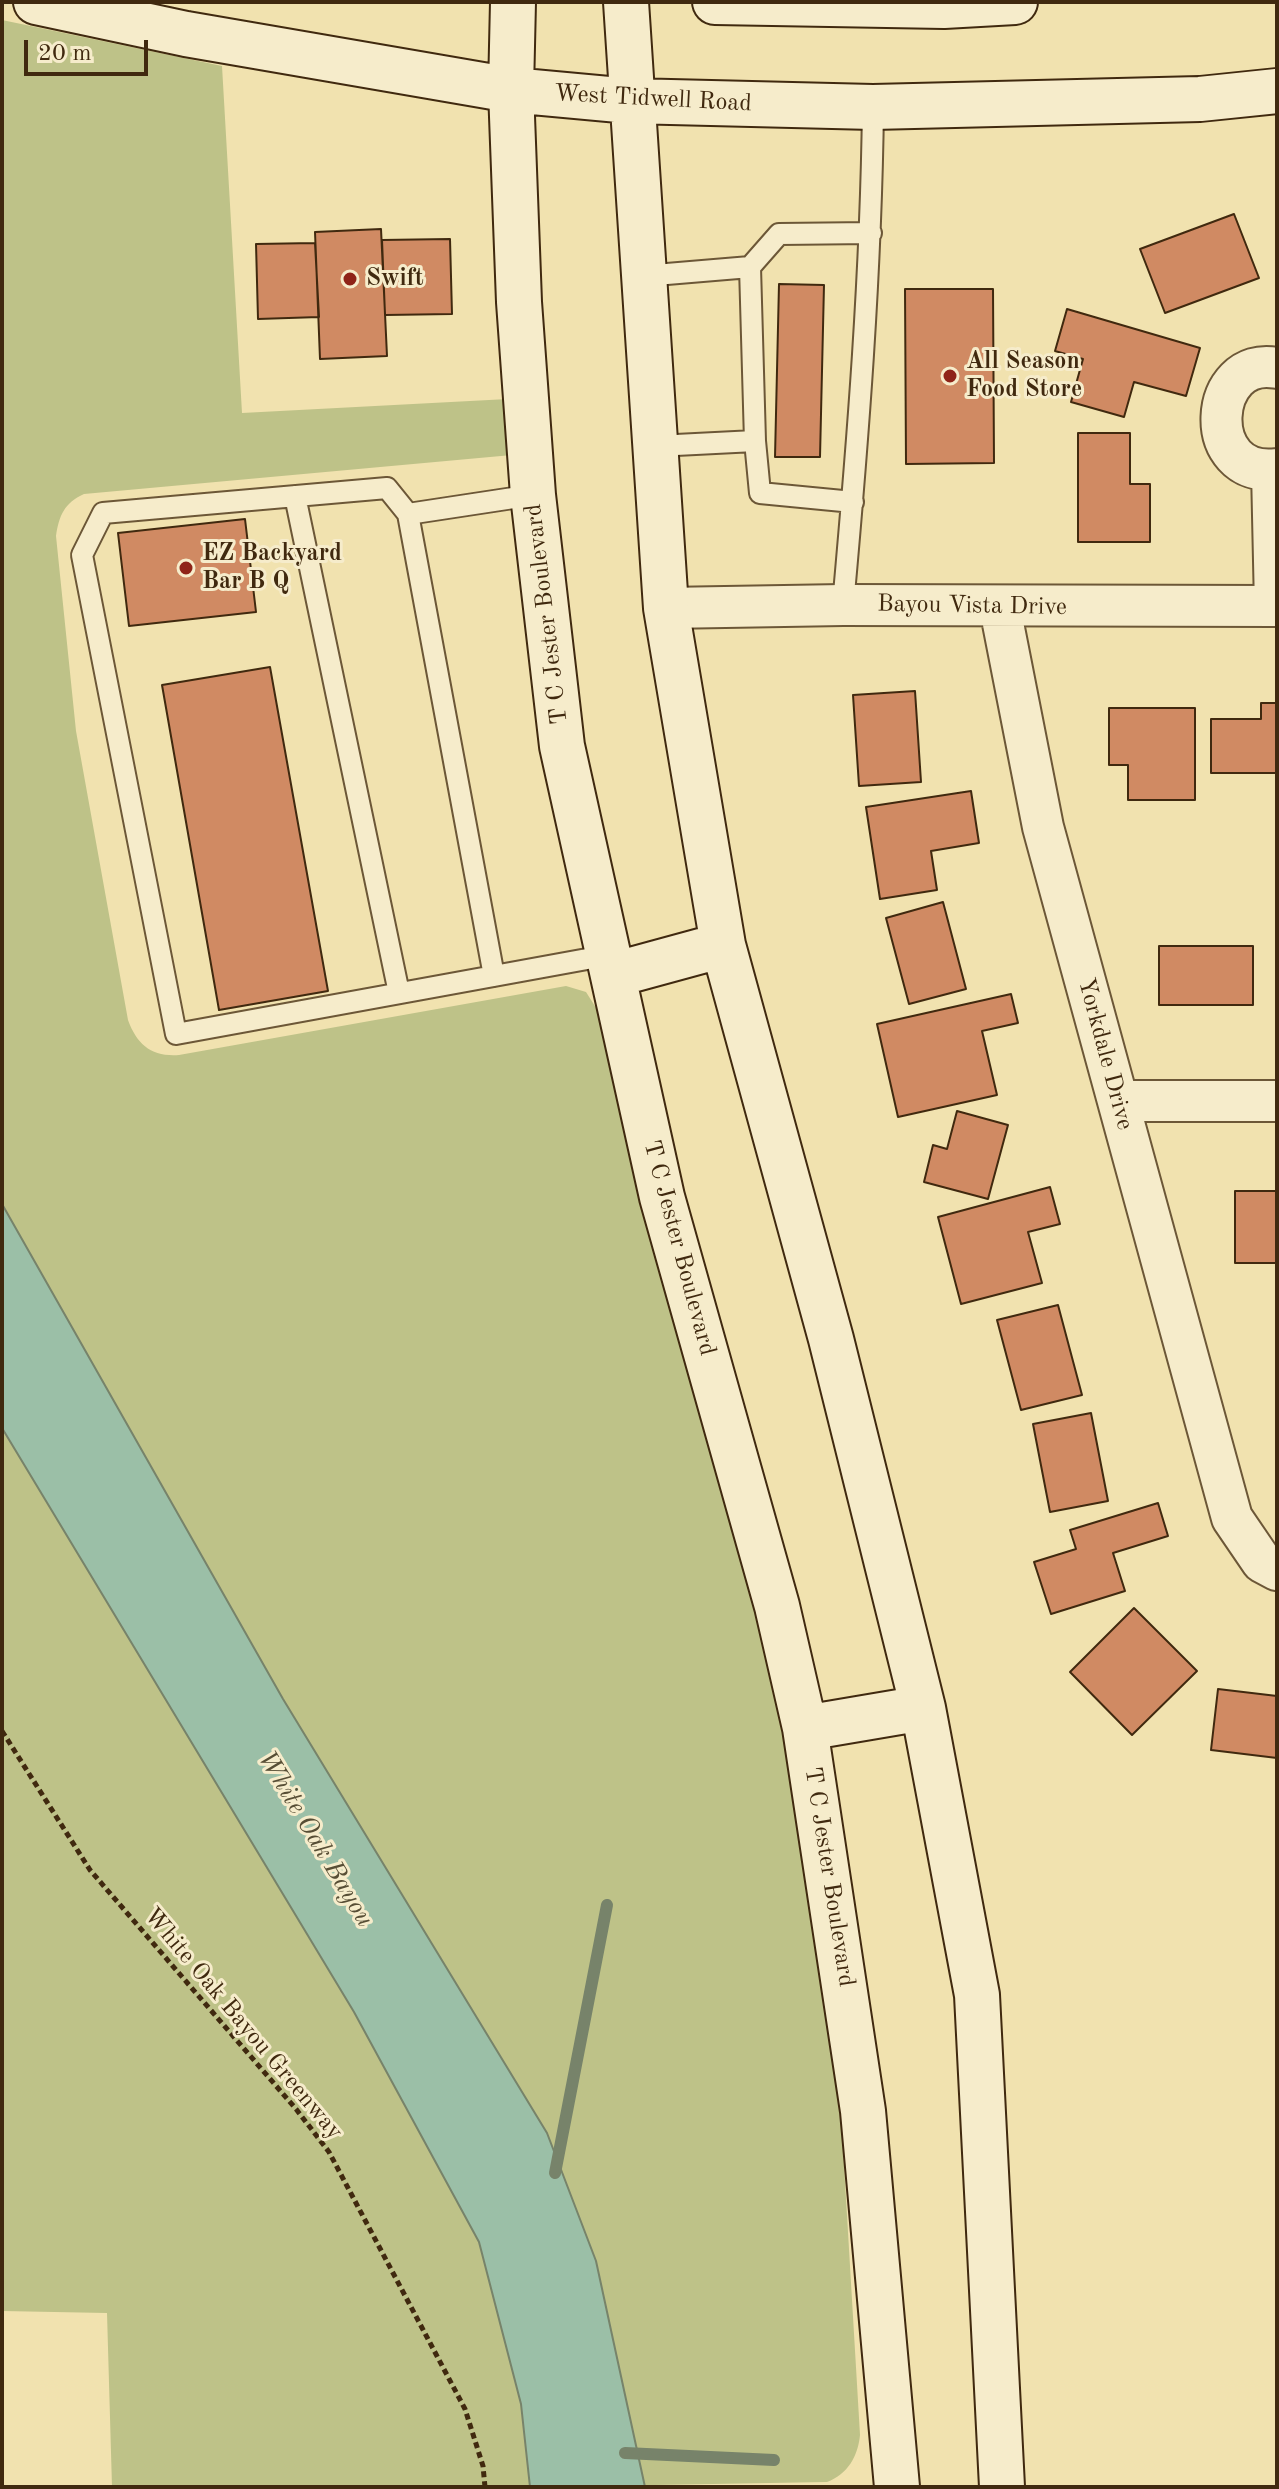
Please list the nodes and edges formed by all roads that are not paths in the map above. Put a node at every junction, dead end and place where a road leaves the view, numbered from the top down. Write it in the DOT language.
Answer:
graph roads {
  1 [pos="36,2"];
  2 [pos="513,2"];
  3 [pos="626,2"];
  4 [pos="715,2"];
  5 [pos="1015,2"];
  6 [pos="943,4"];
  7 [pos="511,90"];
  8 [pos="1277,91"];
  9 [pos="630,101"];
  10 [pos="873,107"];
  11 [pos="871,233"];
  12 [pos="750,267"];
  13 [pos="643,276"];
  14 [pos="1277,368"];
  15 [pos="755,441"];
  16 [pos="656,446"];
  17 [pos="1274,469"];
  18 [pos="533,495"];
  19 [pos="295,496"];
  20 [pos="853,502"];
  21 [pos="408,514"];
  22 [pos="843,605"];
  23 [pos="1276,606"];
  24 [pos="666,608"];
  25 [pos="1000,608"];
  26 [pos="723,945"];
  27 [pos="611,965"];
  28 [pos="494,976"];
  29 [pos="399,993"];
  30 [pos="1118,1101"];
  31 [pos="1277,1101"];
  32 [pos="1277,1570"];
  33 [pos="923,1708"];
  34 [pos="805,1728"];
  35 [pos="897,2487"];
  36 [pos="1002,2487"];
  1 -- 7 [label="main road, West Tidwell Road"];
  2 -- 7 [label="main road, T C Jester Boulevard"];
  3 -- 9 [label="main road"];
  4 -- 6 [label="main road"];
  5 -- 6 [label="main road"];
  7 -- 9 [label="main road, West Tidwell Road"];
  7 -- 18 [label="main road, T C Jester Boulevard"];
  8 -- 10 [label="main road, West Tidwell Road"];
  9 -- 10 [label="main road, West Tidwell Road"];
  9 -- 13 [label="main road"];
  10 -- 11 [label="lane"];
  11 -- 12 [label="lane"];
  11 -- 20 [label="lane"];
  12 -- 13 [label="lane"];
  12 -- 15 [label="lane"];
  13 -- 16 [label="main road"];
  14 -- 17 [label="street"];
  15 -- 16 [label="lane"];
  15 -- 20 [label="lane"];
  16 -- 24 [label="main road"];
  17 -- 23 [label="street"];
  18 -- 21 [label="lane"];
  18 -- 27 [label="main road, T C Jester Boulevard"];
  19 -- 21 [label="lane"];
  19 -- 29 [label="lane"];
  19 -- 29 [label="lane"];
  20 -- 22 [label="lane"];
  21 -- 28 [label="lane"];
  22 -- 24 [label="street, Bayou Vista Drive"];
  22 -- 25 [label="street, Bayou Vista Drive"];
  23 -- 25 [label="street, Bayou Vista Drive"];
  24 -- 26 [label="main road"];
  25 -- 30 [label="street, Yorkdale Drive"];
  26 -- 27 [label="main road"];
  26 -- 33 [label="main road"];
  27 -- 28 [label="lane"];
  27 -- 34 [label="main road, T C Jester Boulevard"];
  28 -- 29 [label="lane"];
  30 -- 31 [label="street"];
  30 -- 32 [label="street, Yorkdale Drive"];
  33 -- 34 [label="main road"];
  33 -- 36 [label="main road"];
  34 -- 35 [label="main road, T C Jester Boulevard"];
}
